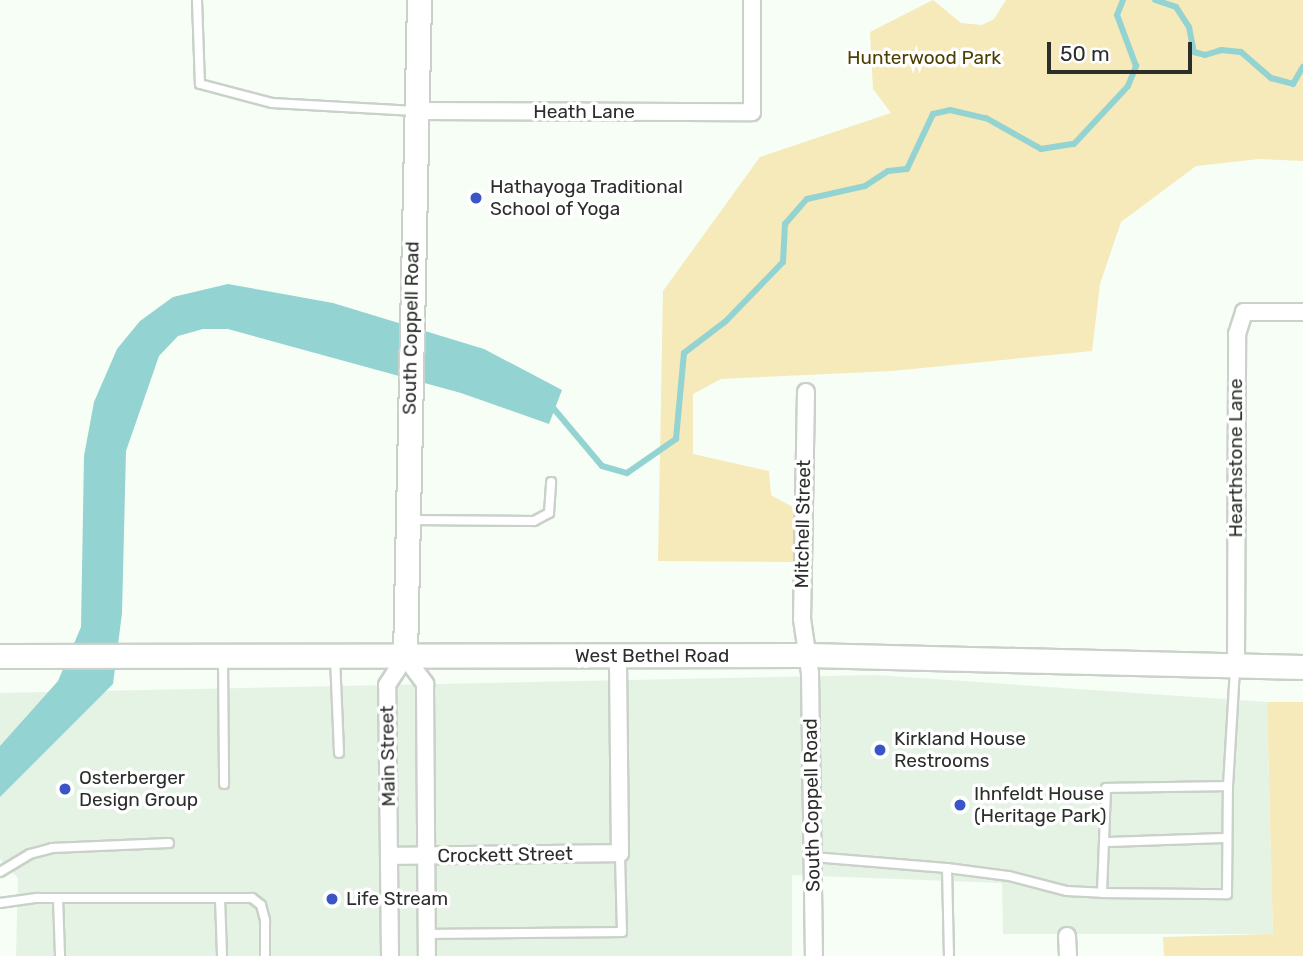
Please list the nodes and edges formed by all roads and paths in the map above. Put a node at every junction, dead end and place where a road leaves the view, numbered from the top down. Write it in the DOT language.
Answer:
graph roads {
  1 [pos="197,0"];
  2 [pos="419,0"];
  3 [pos="752,0"];
  4 [pos="416,111"];
  5 [pos="1303,312"];
  6 [pos="806,392"];
  7 [pos="551,482"];
  8 [pos="407,520"];
  9 [pos="808,654"];
  10 [pos="0,656"];
  11 [pos="223,656"];
  12 [pos="405,656"];
  13 [pos="618,656"];
  14 [pos="335,657"];
  15 [pos="1236,664"];
  16 [pos="1303,667"];
  17 [pos="339,753"];
  18 [pos="224,784"];
  19 [pos="1228,786"];
  20 [pos="1227,838"];
  21 [pos="1105,842"];
  22 [pos="169,843"];
  23 [pos="620,853"];
  24 [pos="390,856"];
  25 [pos="426,856"];
  26 [pos="813,857"];
  27 [pos="947,868"];
  28 [pos="0,872"];
  29 [pos="1102,893"];
  30 [pos="58,898"];
  31 [pos="220,898"];
  32 [pos="0,903"];
  33 [pos="427,934"];
  34 [pos="1068,936"];
  35 [pos="60,956"];
  36 [pos="222,956"];
  37 [pos="265,956"];
  38 [pos="390,956"];
  39 [pos="427,956"];
  40 [pos="814,956"];
  41 [pos="949,956"];
  42 [pos="1068,956"];
  1 -- 4 [label="lane"];
  2 -- 4 [label="main road, South Coppell Road"];
  3 -- 4 [label="street, Heath Lane"];
  4 -- 8 [label="main road, South Coppell Road"];
  5 -- 15 [label="street, Hearthstone Lane"];
  6 -- 9 [label="street, Mitchell Street"];
  7 -- 8 [label="lane"];
  8 -- 12 [label="main road, South Coppell Road"];
  9 -- 13 [label="main road, West Bethel Road"];
  9 -- 15 [label="main road, West Bethel Road"];
  9 -- 26 [label="street, South Coppell Road"];
  10 -- 11 [label="main road, West Bethel Road"];
  11 -- 14 [label="main road, West Bethel Road"];
  11 -- 18 [label="lane"];
  12 -- 13 [label="main road, West Bethel Road"];
  12 -- 14 [label="main road, West Bethel Road"];
  12 -- 24 [label="street, Main Street"];
  12 -- 25 [label="street, Main Street"];
  13 -- 23 [label="street"];
  14 -- 17 [label="lane"];
  15 -- 16 [label="main road, West Bethel Road"];
  15 -- 19 [label="lane"];
  19 -- 20 [label="lane"];
  19 -- 21 [label="lane"];
  20 -- 21 [label="lane"];
  20 -- 29 [label="lane"];
  21 -- 29 [label="lane"];
  22 -- 28 [label="lane"];
  23 -- 25 [label="street, Crockett Street"];
  23 -- 33 [label="lane"];
  24 -- 25 [label="street, Crockett Street"];
  24 -- 38 [label="street, Main Street"];
  25 -- 33 [label="street, Main Street"];
  26 -- 27 [label="lane"];
  26 -- 40 [label="street, South Coppell Road"];
  27 -- 29 [label="lane"];
  27 -- 41 [label="lane"];
  30 -- 31 [label="lane"];
  30 -- 32 [label="lane"];
  30 -- 35 [label="lane"];
  31 -- 36 [label="lane"];
  31 -- 37 [label="lane"];
  33 -- 39 [label="street, Main Street"];
  34 -- 42 [label="street"];
}
